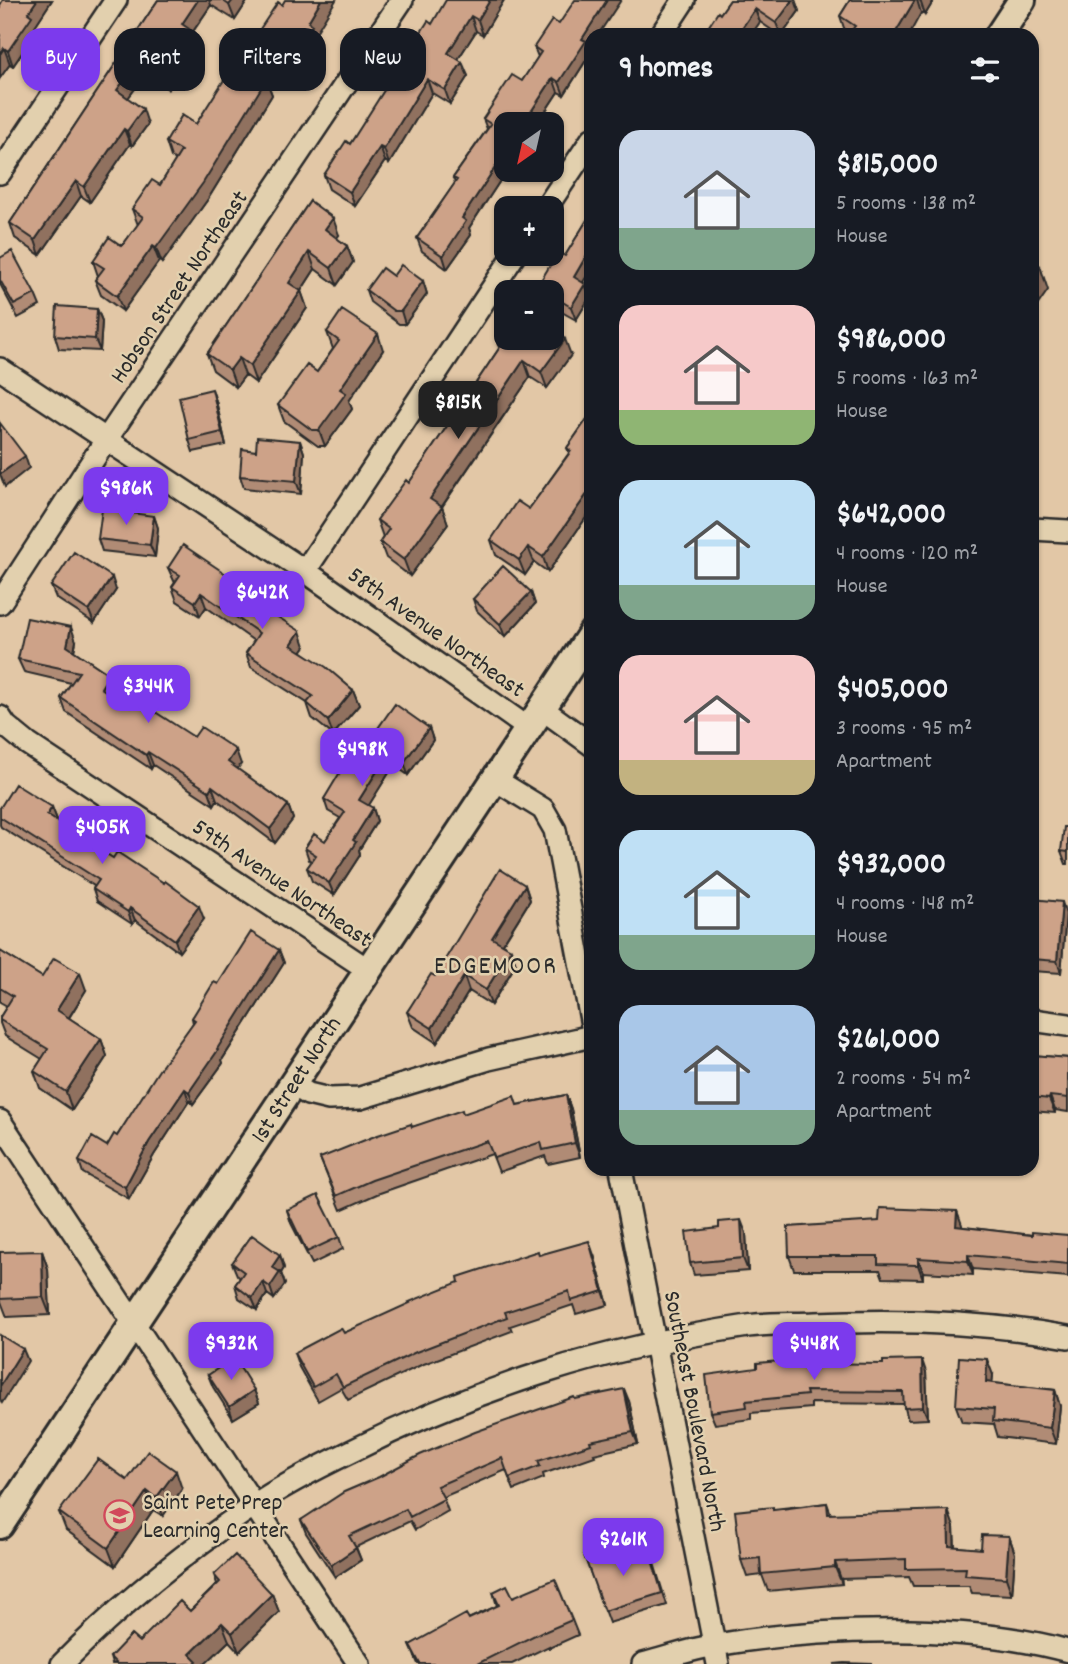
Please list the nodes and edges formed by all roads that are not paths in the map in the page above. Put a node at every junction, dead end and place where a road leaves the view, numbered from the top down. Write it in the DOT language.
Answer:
graph roads {
  1 [pos="116,0"];
  2 [pos="402,0"];
  3 [pos="684,0"];
  4 [pos="1023,0"];
  5 [pos="666,28"];
  6 [pos="1004,28"];
  7 [pos="584,151"];
  8 [pos="0,173"];
  9 [pos="553,196"];
  10 [pos="507,266"];
  11 [pos="0,369"];
  12 [pos="106,440"];
  13 [pos="1039,529"];
  14 [pos="1068,531"];
  15 [pos="304,571"];
  16 [pos="0,603"];
  17 [pos="584,645"];
  18 [pos="0,717"];
  19 [pos="535,718"];
  20 [pos="584,741"];
  21 [pos="494,779"];
  22 [pos="367,969"];
  23 [pos="584,983"];
  24 [pos="1039,1021"];
  25 [pos="1068,1025"];
  26 [pos="584,1038"];
  27 [pos="292,1084"];
  28 [pos="0,1121"];
  29 [pos="622,1176"];
  30 [pos="135,1322"];
  31 [pos="1068,1337"];
  32 [pos="656,1343"];
  33 [pos="255,1504"];
  34 [pos="0,1525"];
  35 [pos="1068,1651"];
  36 [pos="716,1655"];
  37 [pos="62,1664"];
  38 [pos="359,1664"];
  39 [pos="643,1664"];
  1 -- 8 [label="street"];
  2 -- 12 [label="street, Hobson Street Northeast"];
  3 -- 5 [label="street"];
  4 -- 6 [label="street"];
  7 -- 9 [label="street"];
  10 -- 15 [label="street"];
  11 -- 12 [label="street, 58th Avenue Northeast"];
  12 -- 15 [label="street, 58th Avenue Northeast"];
  12 -- 16 [label="street, Hobson Street Northeast"];
  13 -- 14 [label="street"];
  15 -- 19 [label="street, 58th Avenue Northeast"];
  17 -- 19 [label="street, 1st Street North"];
  18 -- 22 [label="street, 59th Avenue Northeast"];
  19 -- 20 [label="street, 58th Avenue Northeast"];
  19 -- 21 [label="street, 1st Street North"];
  21 -- 22 [label="street, 1st Street North"];
  21 -- 23 [label="street"];
  22 -- 27 [label="street, 1st Street North"];
  24 -- 25 [label="street"];
  26 -- 27 [label="street"];
  27 -- 30 [label="street, 1st Street North"];
  28 -- 30 [label="street"];
  29 -- 32 [label="street, Southeast Boulevard North"];
  30 -- 33 [label="street"];
  30 -- 34 [label="street, 1st Street North"];
  31 -- 32 [label="street"];
  32 -- 33 [label="street"];
  32 -- 36 [label="street, Southeast Boulevard North"];
  33 -- 37 [label="street"];
  33 -- 38 [label="street"];
  35 -- 36 [label="street"];
  36 -- 39 [label="street"];
}
